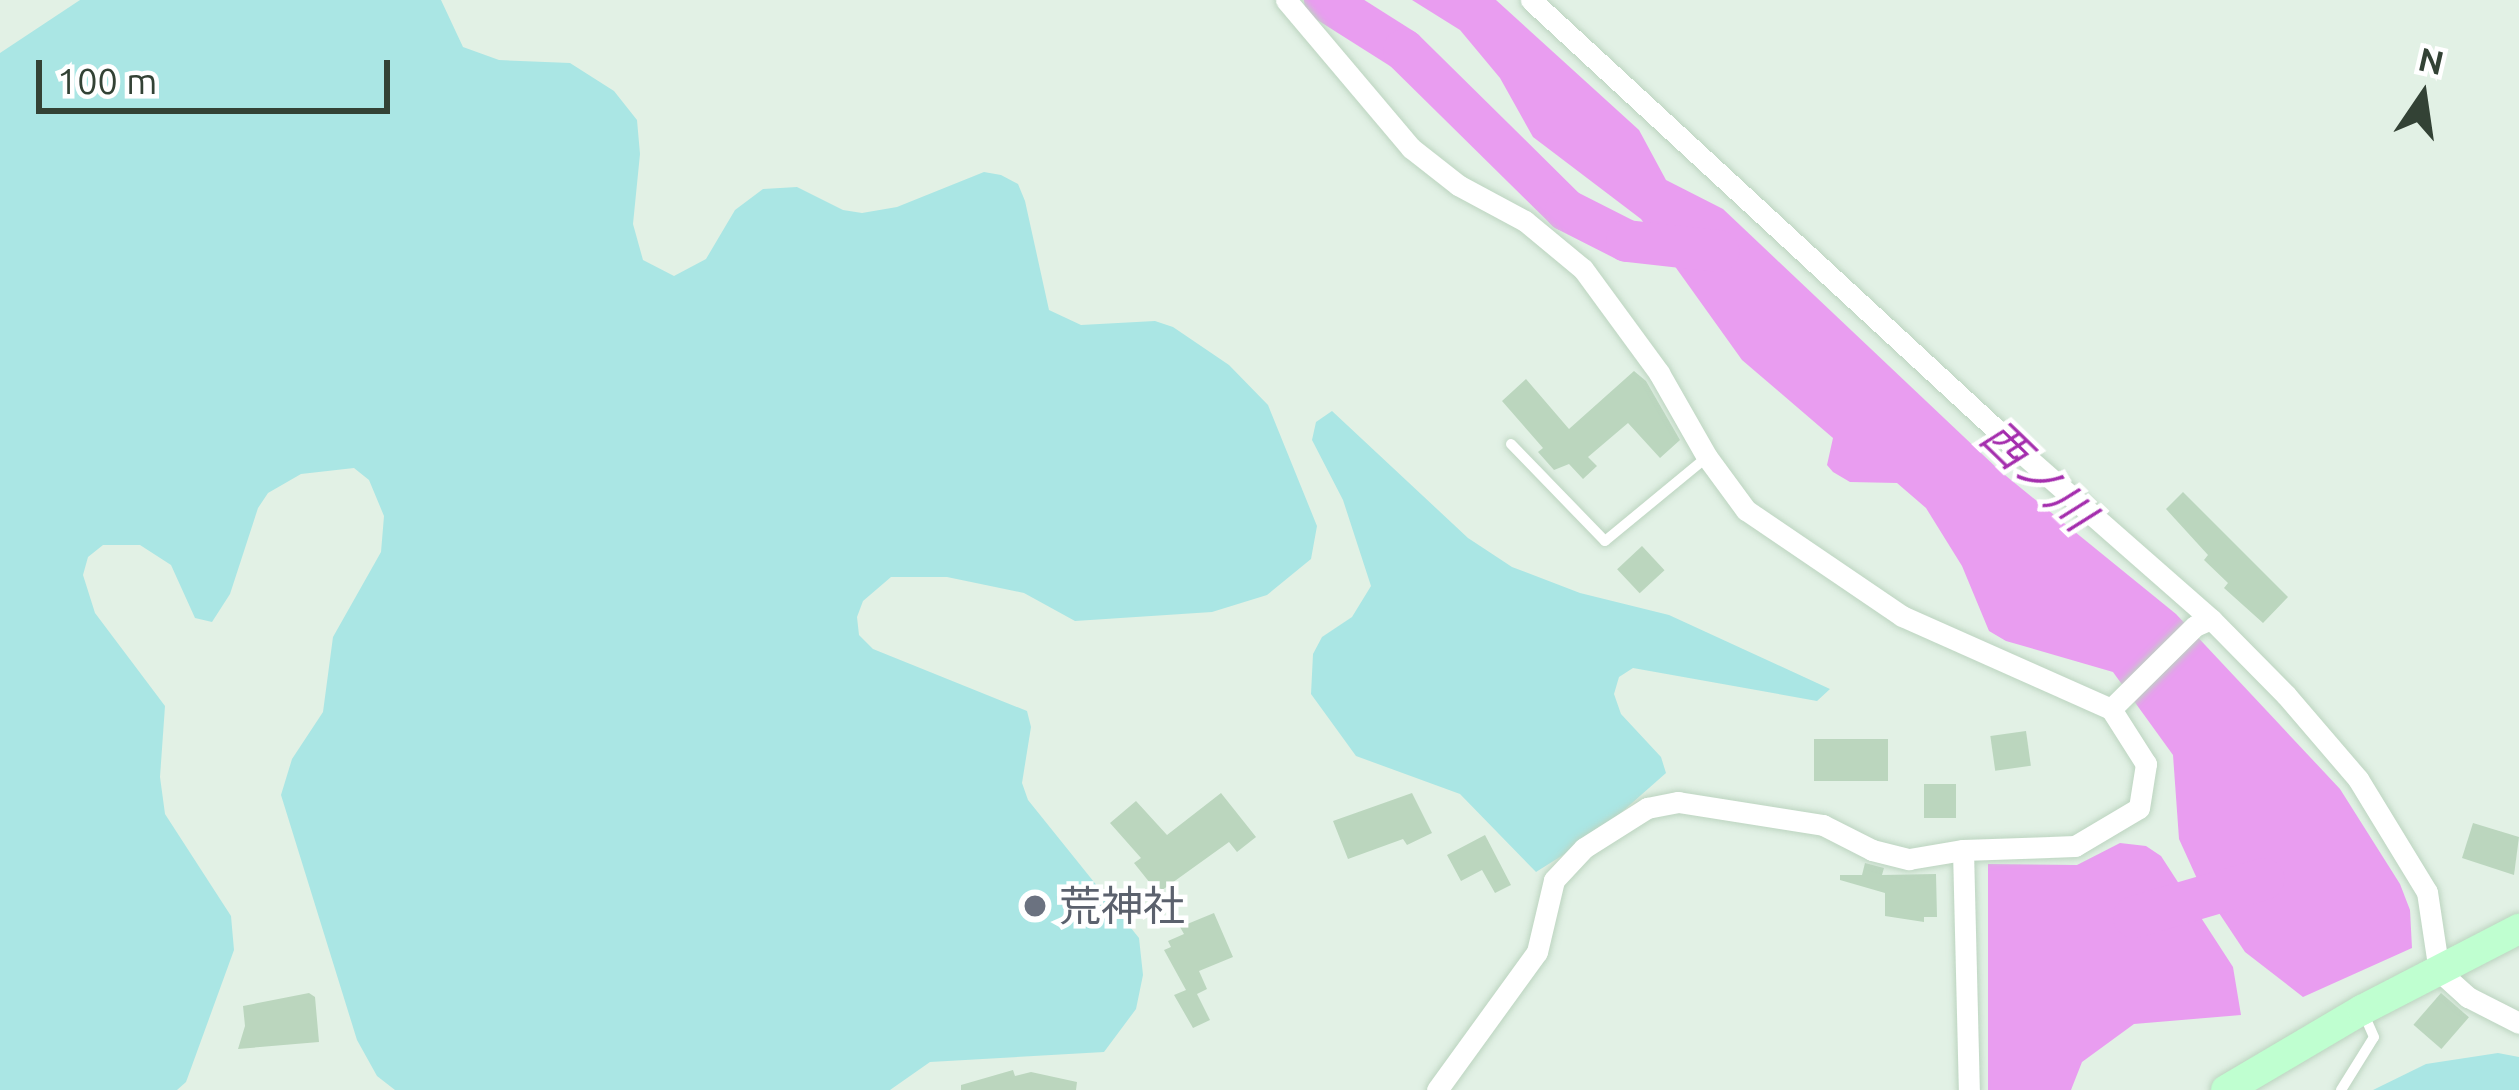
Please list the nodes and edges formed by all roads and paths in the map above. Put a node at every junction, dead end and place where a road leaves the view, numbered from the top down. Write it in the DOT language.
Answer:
graph roads {
  1 [pos="1286,0"];
  2 [pos="1531,0"];
  3 [pos="1511,444"];
  4 [pos="1707,457"];
  5 [pos="2203,622"];
  6 [pos="2118,700"];
  7 [pos="1963,850"];
  8 [pos="2519,929"];
  9 [pos="2439,971"];
  10 [pos="2362,1010"];
  11 [pos="2519,1023"];
  12 [pos="1437,1090"];
  13 [pos="1969,1090"];
  14 [pos="2226,1090"];
  15 [pos="2341,1090"];
  1 -- 4 [label="street"];
  2 -- 5 [label="street"];
  3 -- 4 [label="lane"];
  4 -- 6 [label="street"];
  5 -- 6 [label="street"];
  5 -- 9 [label="street"];
  6 -- 7 [label="street"];
  7 -- 12 [label="street"];
  7 -- 13 [label="street"];
  8 -- 9 [label="main road"];
  9 -- 10 [label="main road"];
  9 -- 11 [label="street"];
  10 -- 14 [label="main road"];
  10 -- 15 [label="lane"];
}
